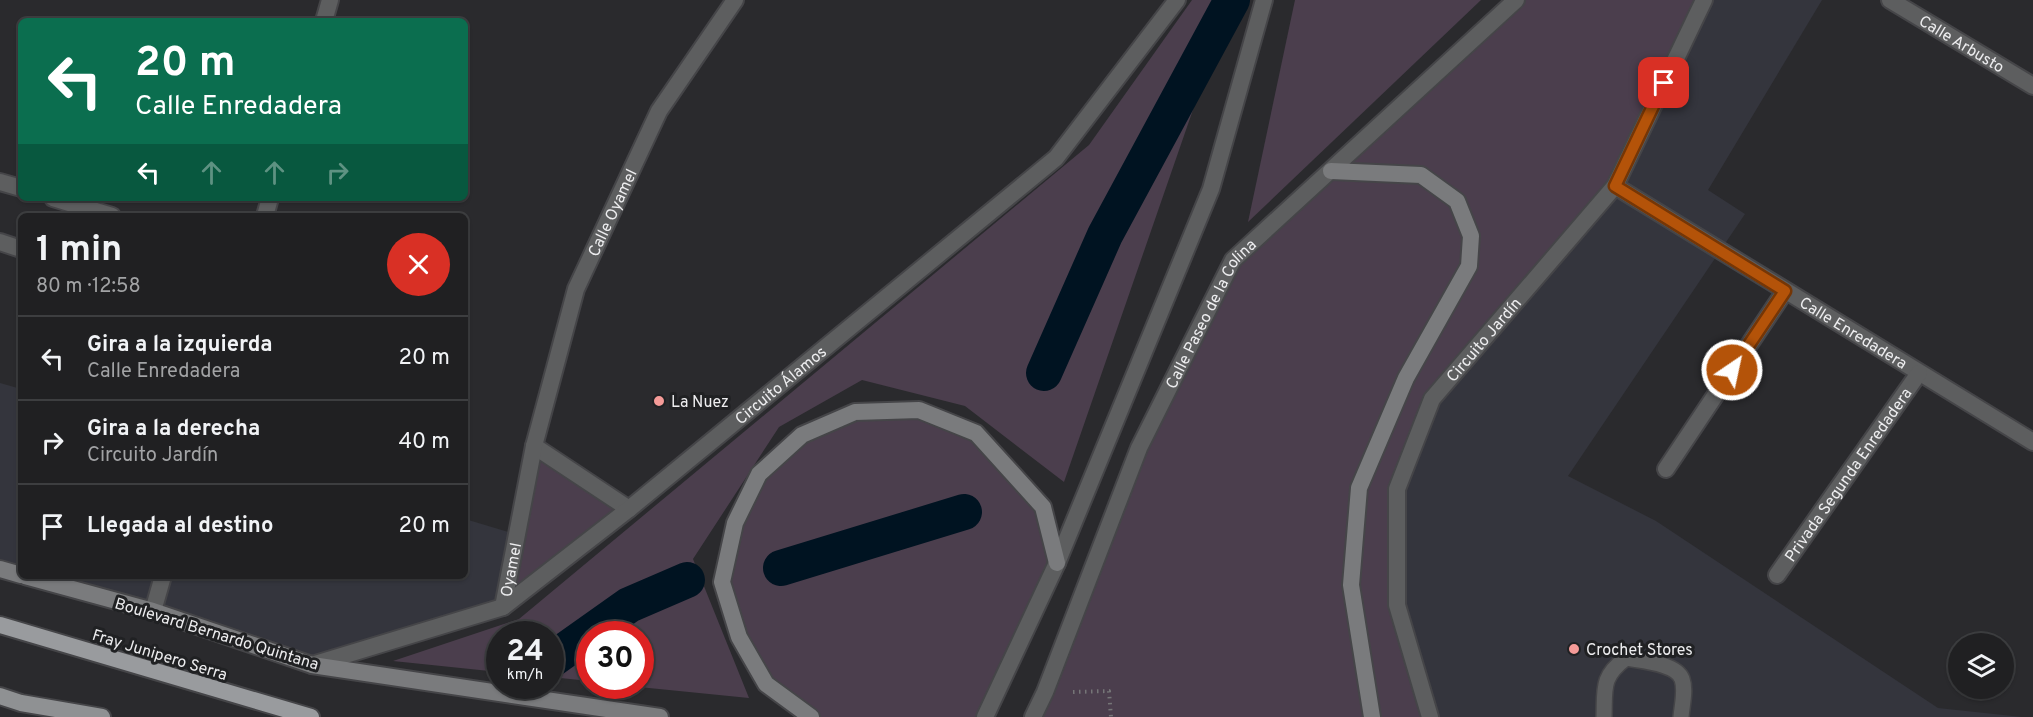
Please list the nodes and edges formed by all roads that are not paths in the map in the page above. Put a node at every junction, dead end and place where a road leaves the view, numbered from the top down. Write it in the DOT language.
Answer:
graph roads {
  1 [pos="330,0"];
  2 [pos="735,0"];
  3 [pos="1177,0"];
  4 [pos="1264,0"];
  5 [pos="1516,0"];
  6 [pos="1704,0"];
  7 [pos="1890,0"];
  8 [pos="325,18"];
  9 [pos="2033,86"];
  10 [pos="1331,171"];
  11 [pos="0,182"];
  12 [pos="1615,186"];
  13 [pos="18,187"];
  14 [pos="63,201"];
  15 [pos="102,213"];
  16 [pos="0,242"];
  17 [pos="18,248"];
  18 [pos="1785,291"];
  19 [pos="1919,373"];
  20 [pos="2033,442"];
  21 [pos="534,446"];
  22 [pos="1666,469"];
  23 [pos="629,509"];
  24 [pos="518,535"];
  25 [pos="1057,562"];
  26 [pos="0,569"];
  27 [pos="18,574"];
  28 [pos="1777,575"];
  29 [pos="37,579"];
  30 [pos="162,579"];
  31 [pos="503,607"];
  32 [pos="153,611"];
  33 [pos="0,625"];
  34 [pos="312,665"];
  35 [pos="0,696"];
  36 [pos="102,717"];
  37 [pos="310,717"];
  38 [pos="660,717"];
  39 [pos="811,717"];
  40 [pos="985,717"];
  41 [pos="1033,717"];
  42 [pos="1372,717"];
  43 [pos="1430,717"];
  44 [pos="1604,717"];
  45 [pos="1682,717"];
  1 -- 8 [label="street"];
  2 -- 21 [label="street, Calle Oyamel"];
  3 -- 23 [label="street, Circuito Álamos"];
  4 -- 25 [label="street"];
  5 -- 10 [label="street, Calle Paseo de la Colina"];
  6 -- 12 [label="street, Circuito Jardín"];
  7 -- 9 [label="street, Calle Arbusto"];
  10 -- 41 [label="street, Calle Paseo de la Colina"];
  10 -- 42 [label="main road"];
  11 -- 13 [label="street"];
  12 -- 18 [label="street, Calle Enredadera"];
  12 -- 43 [label="street, Circuito Jardín"];
  14 -- 15 [label="street"];
  16 -- 17 [label="street"];
  18 -- 19 [label="street, Calle Enredadera"];
  18 -- 22 [label="street"];
  19 -- 20 [label="street, Calle Enredadera"];
  19 -- 28 [label="street, Privada Segunda Enredadera"];
  21 -- 23 [label="street"];
  21 -- 24 [label="street, Calle Oyamel"];
  23 -- 31 [label="street, Circuito Álamos"];
  24 -- 31 [label="street, Oyamel"];
  25 -- 39 [label="main road"];
  25 -- 40 [label="street"];
  26 -- 27 [label="main road, Boulevard Bernardo Quintana"];
  29 -- 32 [label="main road, Boulevard Bernardo Quintana"];
  30 -- 32 [label="street"];
  31 -- 34 [label="street, Circuito Álamos"];
  32 -- 34 [label="main road, Boulevard Bernardo Quintana"];
  33 -- 37 [label="highway, Fray Junipero Serra"];
  34 -- 38 [label="main road, Boulevard Bernardo Quintana"];
  35 -- 36 [label="main road"];
  44 -- 45 [label="lane"];
}
